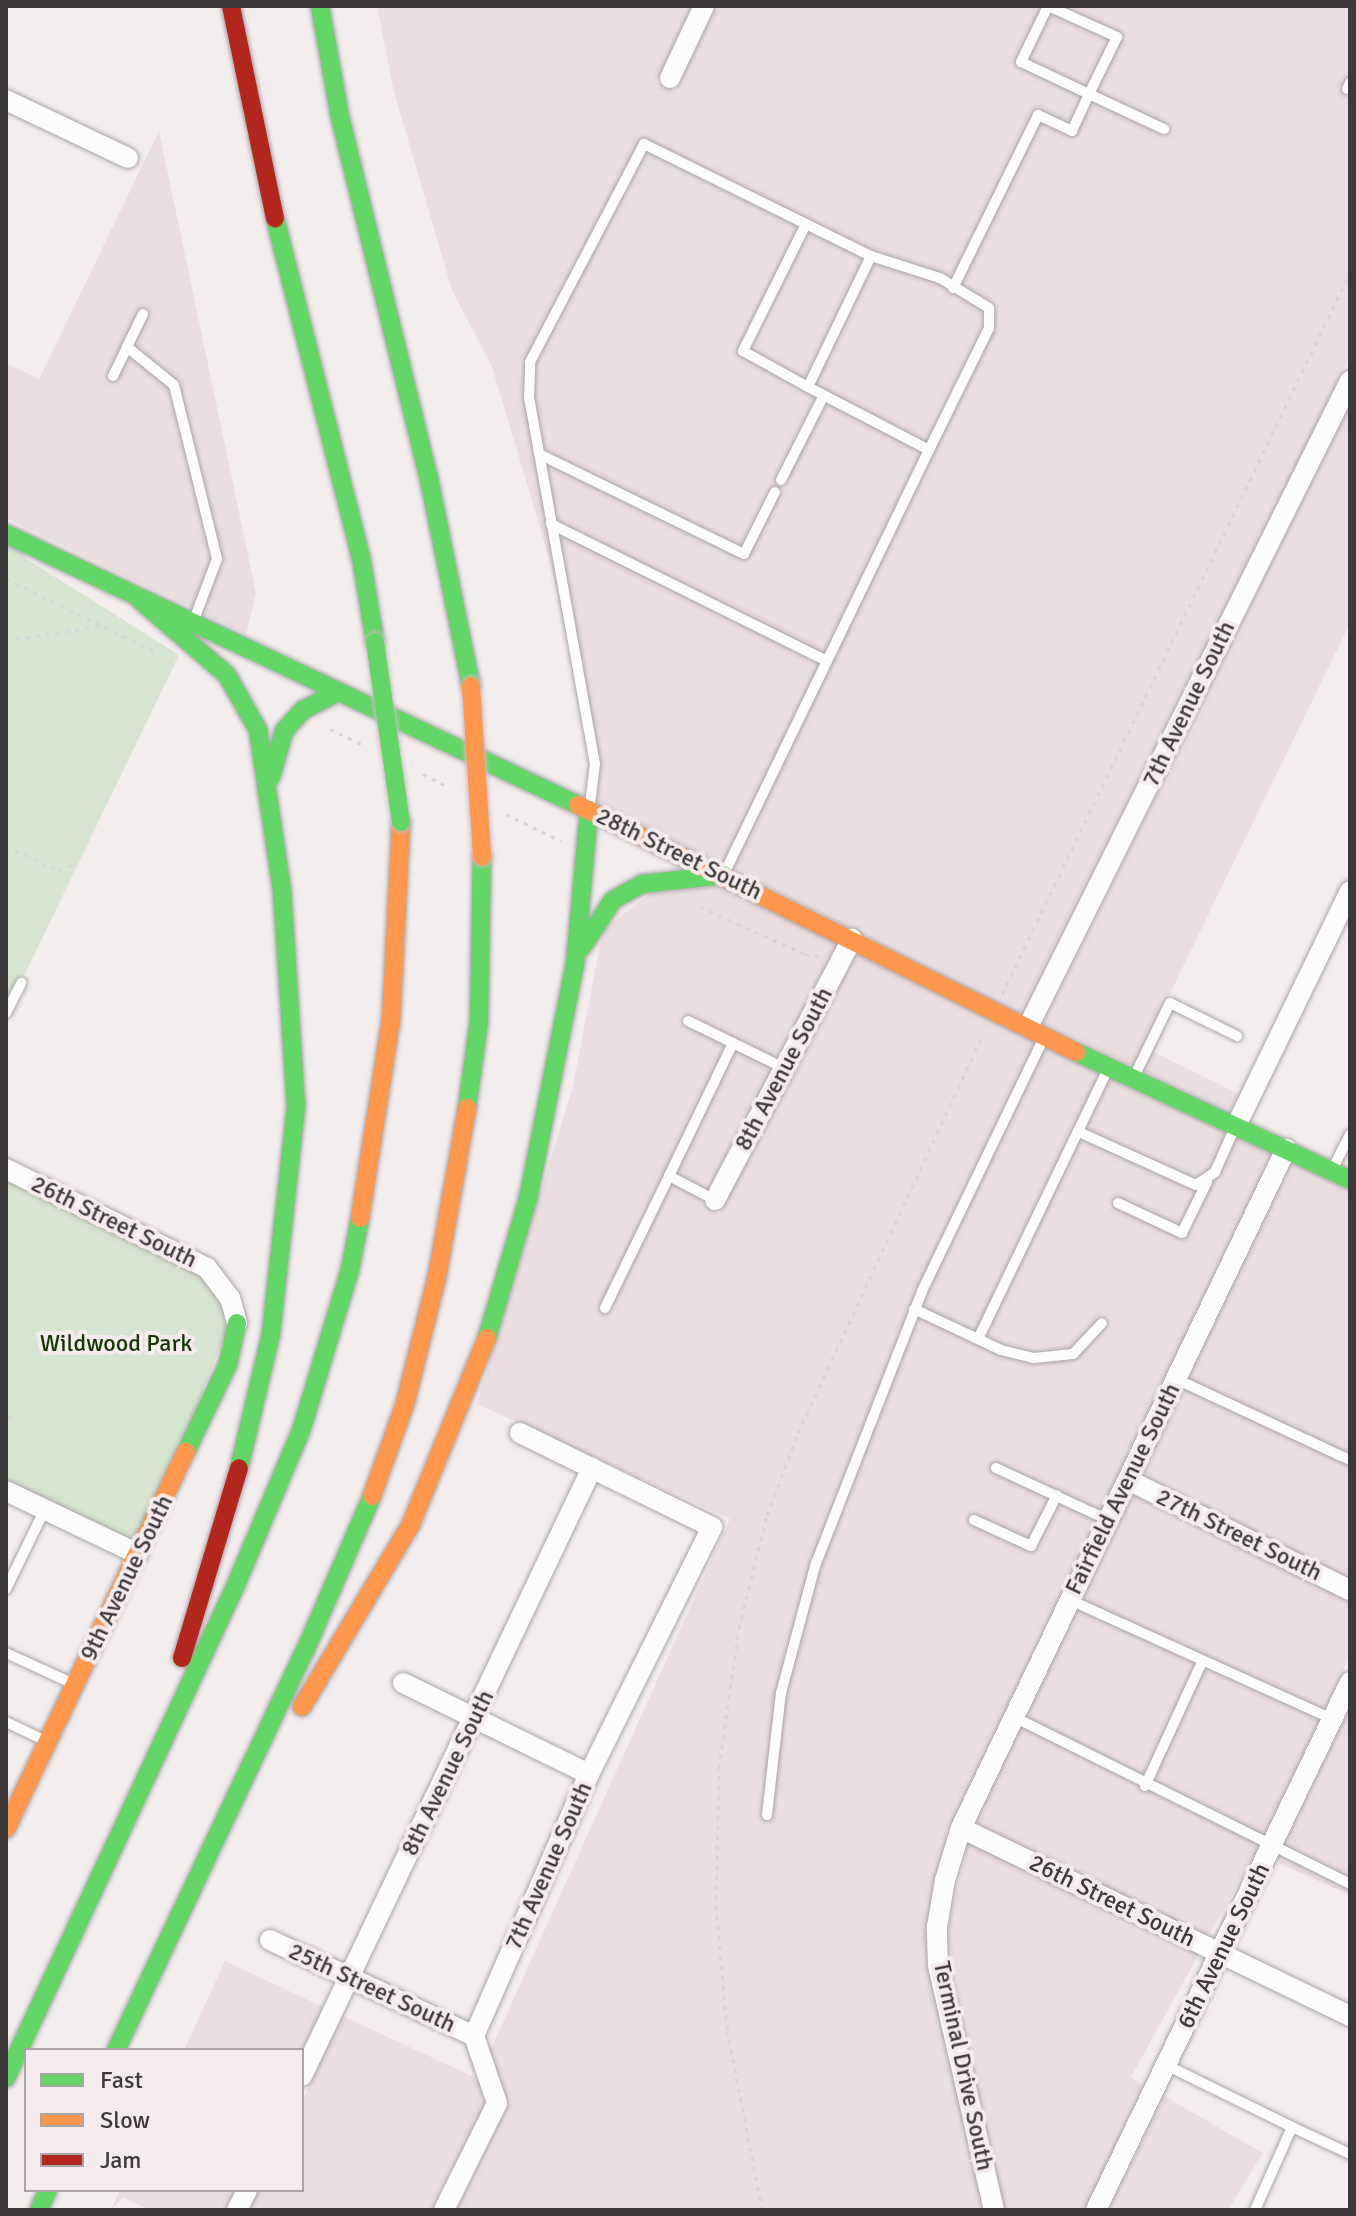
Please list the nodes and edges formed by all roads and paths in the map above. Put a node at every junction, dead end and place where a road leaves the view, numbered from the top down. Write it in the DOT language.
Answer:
graph roads {
  1 [pos="231,6"];
  2 [pos="320,6"];
  3 [pos="704,6"];
  4 [pos="1048,6"];
  5 [pos="670,78"];
  6 [pos="1089,94"];
  7 [pos="6,100"];
  8 [pos="1164,129"];
  9 [pos="128,158"];
  10 [pos="806,224"];
  11 [pos="871,256"];
  12 [pos="1350,273"];
  13 [pos="953,288"];
  14 [pos="143,314"];
  15 [pos="127,347"];
  16 [pos="113,376"];
  17 [pos="1350,381"];
  18 [pos="808,387"];
  19 [pos="824,395"];
  20 [pos="929,450"];
  21 [pos="539,454"];
  22 [pos="781,480"];
  23 [pos="775,492"];
  24 [pos="551,524"];
  25 [pos="6,534"];
  26 [pos="6,579"];
  27 [pos="140,600"];
  28 [pos="191,625"];
  29 [pos="104,626"];
  30 [pos="6,640"];
  31 [pos="159,653"];
  32 [pos="827,661"];
  33 [pos="334,694"];
  34 [pos="269,793"];
  35 [pos="589,810"];
  36 [pos="6,846"];
  37 [pos="76,863"];
  38 [pos="724,875"];
  39 [pos="1350,891"];
  40 [pos="695,905"];
  41 [pos="852,939"];
  42 [pos="575,964"];
  43 [pos="838,965"];
  44 [pos="21,983"];
  45 [pos="1001,996"];
  46 [pos="6,1013"];
  47 [pos="688,1021"];
  48 [pos="1037,1031"];
  49 [pos="1237,1036"];
  50 [pos="733,1043"];
  51 [pos="1110,1066"];
  52 [pos="784,1068"];
  53 [pos="1134,1077"];
  54 [pos="1236,1126"];
  55 [pos="1079,1132"];
  56 [pos="1350,1134"];
  57 [pos="1286,1149"];
  58 [pos="6,1169"];
  59 [pos="1332,1171"];
  60 [pos="669,1176"];
  61 [pos="1350,1180"];
  62 [pos="1207,1182"];
  63 [pos="715,1200"];
  64 [pos="1118,1203"];
  65 [pos="605,1308"];
  66 [pos="914,1309"];
  67 [pos="237,1323"];
  68 [pos="1102,1323"];
  69 [pos="978,1339"];
  70 [pos="1176,1379"];
  71 [pos="6,1415"];
  72 [pos="6,1427"];
  73 [pos="520,1433"];
  74 [pos="1350,1460"];
  75 [pos="592,1468"];
  76 [pos="996,1468"];
  77 [pos="1128,1480"];
  78 [pos="6,1491"];
  79 [pos="1057,1495"];
  80 [pos="45,1509"];
  81 [pos="974,1520"];
  82 [pos="1108,1520"];
  83 [pos="138,1554"];
  84 [pos="6,1589"];
  85 [pos="1350,1590"];
  86 [pos="1070,1600"];
  87 [pos="6,1653"];
  88 [pos="1202,1662"];
  89 [pos="1350,1682"];
  90 [pos="403,1683"];
  91 [pos="75,1685"];
  92 [pos="1014,1717"];
  93 [pos="475,1718"];
  94 [pos="1332,1719"];
  95 [pos="6,1722"];
  96 [pos="48,1742"];
  97 [pos="589,1774"];
  98 [pos="1145,1786"];
  99 [pos="138,1797"];
  100 [pos="767,1815"];
  101 [pos="7,1823"];
  102 [pos="961,1828"];
  103 [pos="1271,1847"];
  104 [pos="1350,1884"];
  105 [pos="188,1897"];
  106 [pos="270,1940"];
  107 [pos="1220,1953"];
  108 [pos="350,1976"];
  109 [pos="1350,2016"];
  110 [pos="474,2036"];
  111 [pos="117,2048"];
  112 [pos="1166,2065"];
  113 [pos="304,2072"];
  114 [pos="6,2078"];
  115 [pos="1292,2127"];
  116 [pos="1350,2154"];
  117 [pos="246,2192"];
  118 [pos="237,2210"];
  119 [pos="444,2210"];
  120 [pos="994,2210"];
  121 [pos="1096,2210"];
  122 [pos="1255,2210"];
  1 -- 99 [label="main road, bridge"];
  2 -- 105 [label="main road, bridge"];
  3 -- 5 [label="street"];
  4 -- 6 [label="lane"];
  4 -- 6 [label="lane"];
  6 -- 8 [label="lane"];
  6 -- 13 [label="lane"];
  7 -- 9 [label="street"];
  10 -- 11 [label="lane"];
  10 -- 18 [label="lane"];
  10 -- 21 [label="lane"];
  11 -- 13 [label="lane"];
  11 -- 18 [label="lane"];
  12 -- 45 [label="path"];
  13 -- 20 [label="lane"];
  14 -- 15 [label="lane"];
  15 -- 16 [label="lane"];
  15 -- 28 [label="lane"];
  17 -- 48 [label="street, 7th Avenue South"];
  18 -- 19 [label="lane"];
  19 -- 20 [label="lane"];
  19 -- 22 [label="lane"];
  20 -- 32 [label="lane"];
  21 -- 23 [label="lane"];
  21 -- 24 [label="lane"];
  24 -- 32 [label="lane"];
  24 -- 35 [label="lane"];
  25 -- 27 [label="main road, 28th Street South"];
  26 -- 29 [label="path"];
  27 -- 28 [label="main road, 28th Street South"];
  27 -- 34 [label="main road"];
  28 -- 33 [label="main road, 28th Street South"];
  29 -- 30 [label="path"];
  29 -- 31 [label="path"];
  32 -- 38 [label="lane"];
  33 -- 34 [label="main road"];
  33 -- 35 [label="main road, 28th Street South"];
  34 -- 99 [label="main road"];
  35 -- 38 [label="main road, 28th Street South"];
  35 -- 42 [label="main road"];
  36 -- 37 [label="path"];
  38 -- 41 [label="main road, 28th Street South"];
  38 -- 42 [label="main road"];
  39 -- 54 [label="street"];
  40 -- 43 [label="path"];
  41 -- 43 [label="street, 8th Avenue South"];
  41 -- 48 [label="main road, 28th Street South"];
  42 -- 105 [label="main road"];
  43 -- 52 [label="street, 8th Avenue South"];
  44 -- 46 [label="lane"];
  47 -- 50 [label="lane"];
  48 -- 51 [label="main road, 28th Street South"];
  48 -- 66 [label="lane"];
  49 -- 53 [label="lane"];
  50 -- 52 [label="lane"];
  50 -- 60 [label="lane"];
  51 -- 53 [label="main road, 28th Street South"];
  51 -- 55 [label="lane"];
  52 -- 63 [label="street, 8th Avenue South"];
  53 -- 54 [label="main road, 28th Street South"];
  54 -- 57 [label="main road, 28th Street South"];
  54 -- 62 [label="lane"];
  55 -- 62 [label="lane"];
  55 -- 69 [label="lane"];
  56 -- 59 [label="lane"];
  57 -- 59 [label="main road, 28th Street South"];
  57 -- 70 [label="street, Fairfield Avenue South"];
  58 -- 67 [label="street, 26th Street South"];
  59 -- 61 [label="main road, 28th Street South"];
  60 -- 63 [label="lane"];
  60 -- 65 [label="lane"];
  62 -- 64 [label="lane"];
  66 -- 69 [label="lane"];
  66 -- 100 [label="lane"];
  67 -- 83 [label="main road, 9th Avenue South"];
  68 -- 69 [label="lane"];
  70 -- 74 [label="lane"];
  70 -- 77 [label="street, Fairfield Avenue South"];
  71 -- 72 [label="path"];
  73 -- 75 [label="street"];
  75 -- 93 [label="street, 8th Avenue South"];
  75 -- 97 [label="street, 7th Avenue South"];
  76 -- 79 [label="lane"];
  77 -- 82 [label="street, Fairfield Avenue South"];
  77 -- 85 [label="street, 27th Street South"];
  78 -- 80 [label="street"];
  79 -- 81 [label="lane"];
  79 -- 82 [label="lane"];
  80 -- 83 [label="street"];
  80 -- 84 [label="lane"];
  82 -- 86 [label="street, Fairfield Avenue South"];
  83 -- 91 [label="main road, 9th Avenue South"];
  86 -- 88 [label="lane"];
  86 -- 92 [label="street, Fairfield Avenue South"];
  87 -- 91 [label="lane"];
  88 -- 94 [label="lane"];
  88 -- 98 [label="lane"];
  89 -- 94 [label="street, 6th Avenue South"];
  90 -- 93 [label="street"];
  91 -- 96 [label="main road, 9th Avenue South"];
  92 -- 98 [label="lane"];
  92 -- 102 [label="street, Fairfield Avenue South"];
  93 -- 97 [label="street"];
  93 -- 108 [label="street, 8th Avenue South"];
  94 -- 103 [label="street, 6th Avenue South"];
  95 -- 96 [label="lane"];
  96 -- 101 [label="main road, 9th Avenue South"];
  97 -- 110 [label="street, 7th Avenue South"];
  98 -- 103 [label="lane"];
  99 -- 114 [label="main road"];
  102 -- 107 [label="street, 26th Street South"];
  102 -- 120 [label="street, Terminal Drive South"];
  103 -- 104 [label="lane"];
  103 -- 107 [label="street, 6th Avenue South"];
  105 -- 111 [label="main road"];
  106 -- 108 [label="street, 25th Street South"];
  107 -- 109 [label="street, 26th Street South"];
  107 -- 112 [label="street, 6th Avenue South"];
  108 -- 110 [label="street, 25th Street South"];
  108 -- 113 [label="street, 8th Avenue South"];
  110 -- 119 [label="street"];
  112 -- 115 [label="lane"];
  112 -- 121 [label="street, 6th Avenue South"];
  115 -- 116 [label="lane"];
  115 -- 122 [label="lane"];
  117 -- 118 [label="street"];
}
